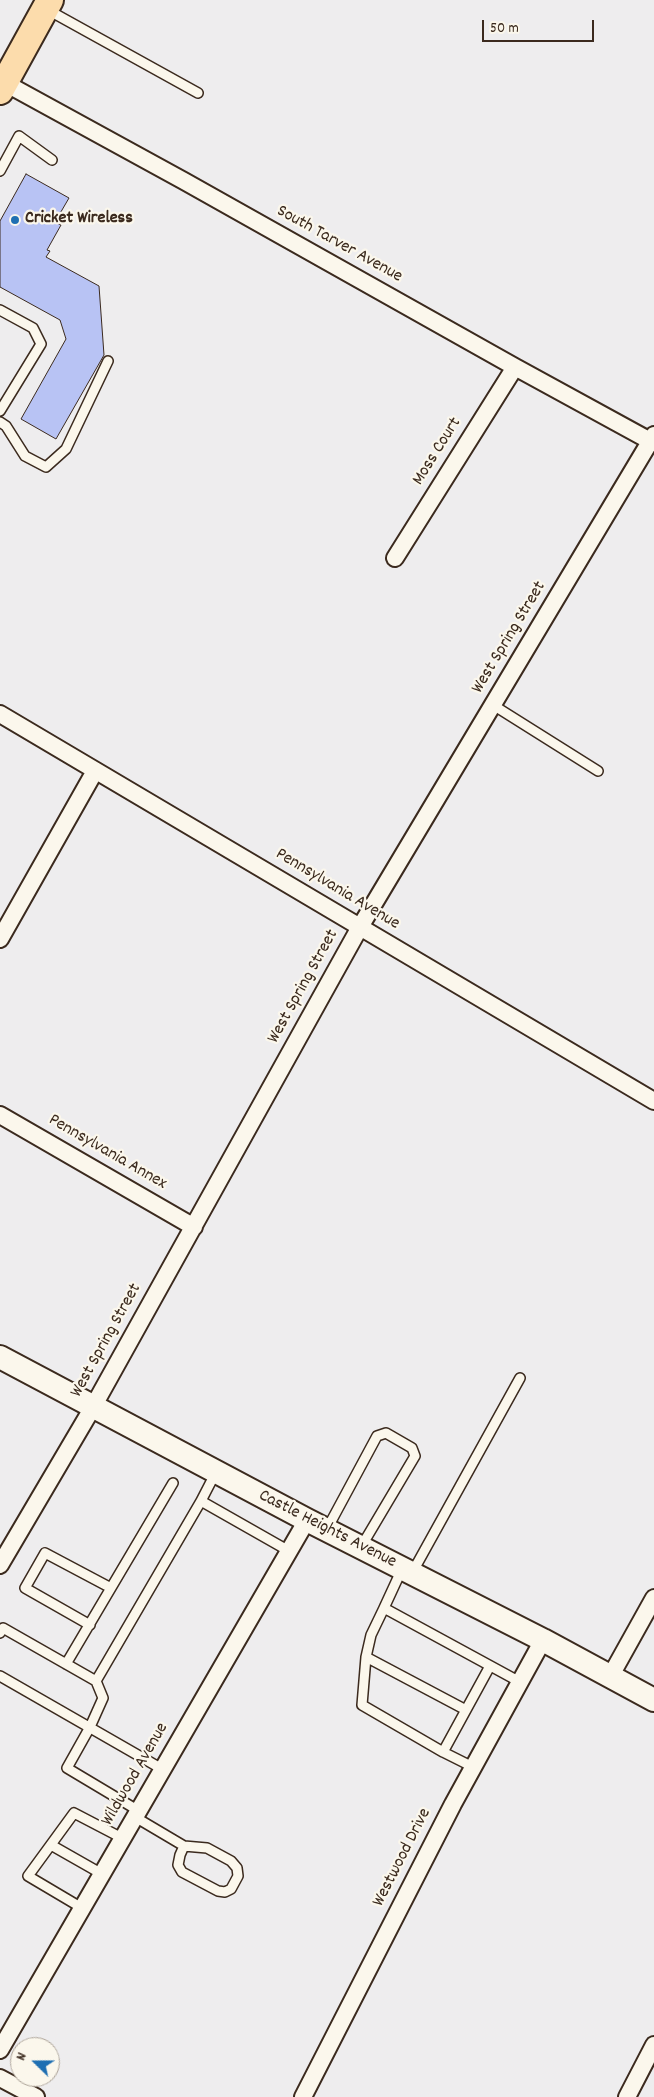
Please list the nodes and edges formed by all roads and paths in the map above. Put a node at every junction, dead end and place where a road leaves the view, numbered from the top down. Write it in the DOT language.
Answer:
graph roads {
  1 [pos="48,4"];
  2 [pos="2,87"];
  3 [pos="198,93"];
  4 [pos="52,160"];
  5 [pos="0,171"];
  6 [pos="0,310"];
  7 [pos="108,361"];
  8 [pos="515,367"];
  9 [pos="0,411"];
  10 [pos="0,422"];
  11 [pos="653,439"];
  12 [pos="395,558"];
  13 [pos="493,705"];
  14 [pos="0,714"];
  15 [pos="95,771"];
  16 [pos="598,771"];
  17 [pos="360,927"];
  18 [pos="0,938"];
  19 [pos="654,1101"];
  20 [pos="0,1115"];
  21 [pos="194,1227"];
  22 [pos="0,1357"];
  23 [pos="520,1378"];
  24 [pos="92,1407"];
  25 [pos="216,1472"];
  26 [pos="173,1483"];
  27 [pos="201,1501"];
  28 [pos="316,1525"];
  29 [pos="361,1548"];
  30 [pos="289,1551"];
  31 [pos="0,1565"];
  32 [pos="407,1571"];
  33 [pos="111,1588"];
  34 [pos="654,1598"];
  35 [pos="384,1608"];
  36 [pos="90,1625"];
  37 [pos="1,1629"];
  38 [pos="542,1640"];
  39 [pos="366,1657"];
  40 [pos="66,1664"];
  41 [pos="490,1666"];
  42 [pos="0,1676"];
  43 [pos="610,1677"];
  44 [pos="96,1681"];
  45 [pos="520,1682"];
  46 [pos="654,1700"];
  47 [pos="466,1710"];
  48 [pos="90,1727"];
  49 [pos="443,1752"];
  50 [pos="473,1767"];
  51 [pos="162,1769"];
  52 [pos="137,1814"];
  53 [pos="122,1838"];
  54 [pos="51,1845"];
  55 [pos="184,1846"];
  56 [pos="102,1874"];
  57 [pos="82,1908"];
  58 [pos="654,2044"];
  59 [pos="0,2050"];
  60 [pos="0,2078"];
  61 [pos="36,2097"];
  62 [pos="302,2097"];
  63 [pos="627,2097"];
  1 -- 2 [label="main road"];
  1 -- 3 [label="lane"];
  2 -- 8 [label="street, South Tarver Avenue"];
  4 -- 5 [label="lane"];
  6 -- 9 [label="lane"];
  7 -- 10 [label="lane"];
  8 -- 11 [label="street, South Tarver Avenue"];
  8 -- 12 [label="street, Moss Court"];
  11 -- 13 [label="street, West Spring Street"];
  13 -- 16 [label="lane"];
  13 -- 17 [label="street, West Spring Street"];
  14 -- 15 [label="street, Pennsylvania Avenue"];
  15 -- 17 [label="street, Pennsylvania Avenue"];
  15 -- 18 [label="street"];
  17 -- 19 [label="street, Pennsylvania Avenue"];
  17 -- 21 [label="street, West Spring Street"];
  20 -- 21 [label="street, Pennsylvania Annex"];
  21 -- 24 [label="street, West Spring Street"];
  22 -- 24 [label="street, Castle Heights Avenue"];
  23 -- 32 [label="lane"];
  24 -- 25 [label="street, Castle Heights Avenue"];
  24 -- 31 [label="street, West Spring Street"];
  25 -- 27 [label="lane"];
  25 -- 28 [label="street, Castle Heights Avenue"];
  26 -- 33 [label="lane"];
  27 -- 30 [label="lane"];
  27 -- 44 [label="lane"];
  28 -- 29 [label="street, Castle Heights Avenue"];
  28 -- 29 [label="lane"];
  28 -- 30 [label="street, Wildwood Avenue"];
  29 -- 32 [label="street, Castle Heights Avenue"];
  30 -- 51 [label="street, Wildwood Avenue"];
  32 -- 35 [label="lane"];
  32 -- 38 [label="street, Castle Heights Avenue"];
  33 -- 36 [label="lane"];
  33 -- 36 [label="lane"];
  34 -- 43 [label="street"];
  35 -- 39 [label="lane"];
  35 -- 41 [label="lane"];
  36 -- 40 [label="lane"];
  37 -- 40 [label="lane"];
  38 -- 43 [label="street, Castle Heights Avenue"];
  38 -- 45 [label="street, Westwood Drive"];
  39 -- 47 [label="lane"];
  39 -- 49 [label="lane"];
  40 -- 44 [label="lane"];
  41 -- 45 [label="lane"];
  41 -- 47 [label="lane"];
  42 -- 48 [label="lane"];
  43 -- 46 [label="street, Castle Heights Avenue"];
  44 -- 48 [label="lane"];
  45 -- 50 [label="street, Westwood Drive"];
  47 -- 49 [label="lane"];
  48 -- 51 [label="lane"];
  48 -- 52 [label="lane"];
  49 -- 50 [label="lane"];
  50 -- 62 [label="street, Westwood Drive"];
  51 -- 52 [label="street, Wildwood Avenue"];
  52 -- 53 [label="street, Wildwood Avenue"];
  52 -- 55 [label="lane"];
  53 -- 54 [label="lane"];
  53 -- 56 [label="street, Wildwood Avenue"];
  54 -- 56 [label="lane"];
  54 -- 57 [label="lane"];
  55 -- 55 [label="lane"];
  56 -- 57 [label="street, Wildwood Avenue"];
  57 -- 59 [label="street, Wildwood Avenue"];
  58 -- 63 [label="street"];
  60 -- 61 [label="street"];
}
